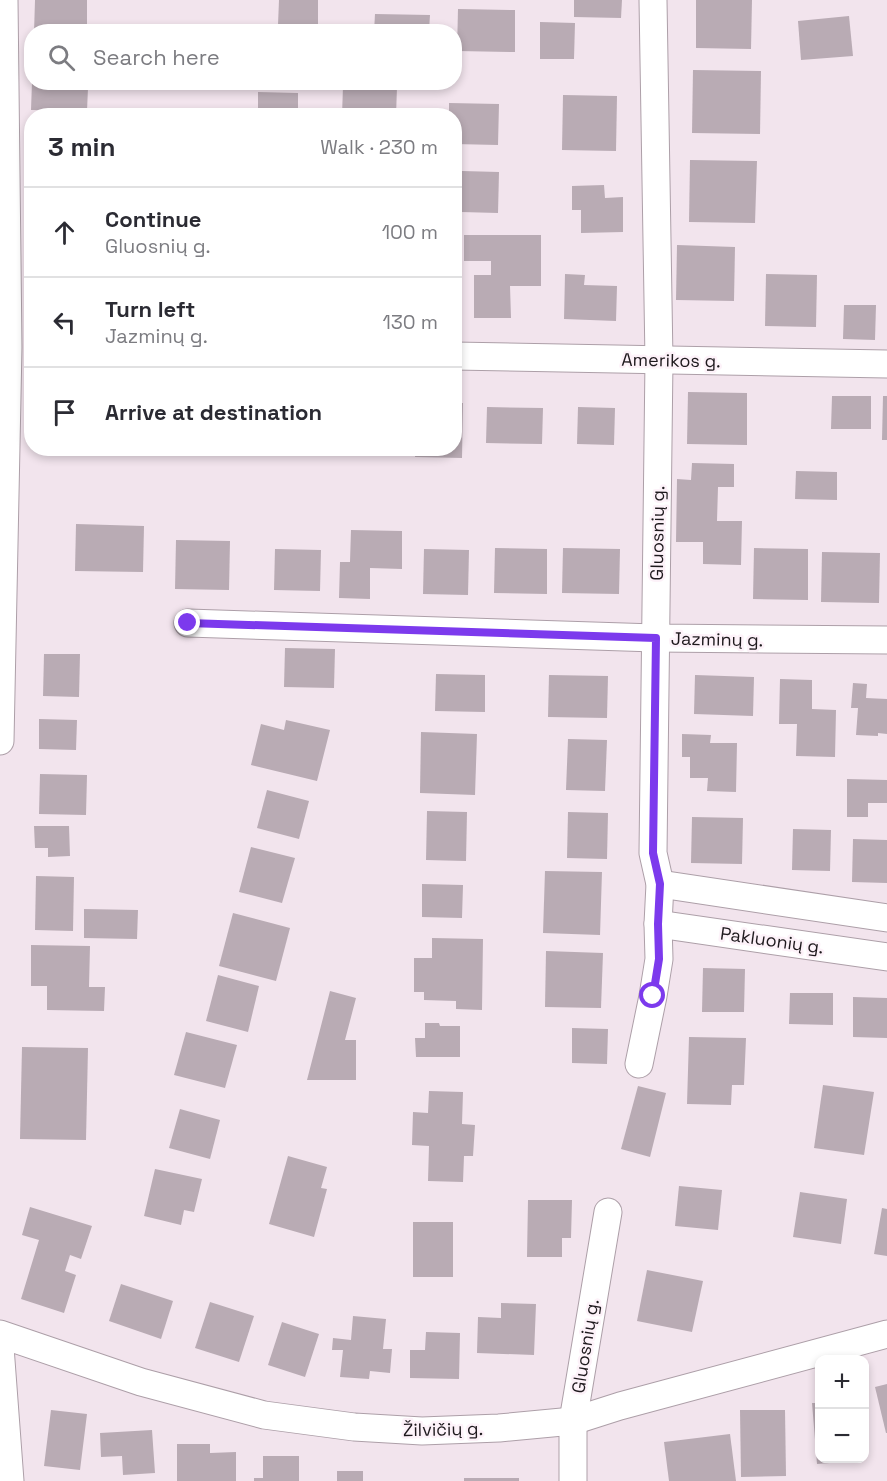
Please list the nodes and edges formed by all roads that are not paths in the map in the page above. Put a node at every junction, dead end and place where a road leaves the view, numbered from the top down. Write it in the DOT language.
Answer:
graph roads {
  1 [pos="4,0"];
  2 [pos="653,0"];
  3 [pos="13,347"];
  4 [pos="462,356"];
  5 [pos="659,360"];
  6 [pos="887,364"];
  7 [pos="188,623"];
  8 [pos="656,638"];
  9 [pos="887,640"];
  10 [pos="0,741"];
  11 [pos="660,884"];
  12 [pos="887,918"];
  13 [pos="658,924"];
  14 [pos="887,957"];
  15 [pos="639,1064"];
  16 [pos="609,1212"];
  17 [pos="0,1334"];
  18 [pos="887,1334"];
  19 [pos="0,1347"];
  20 [pos="573,1421"];
  21 [pos="10,1481"];
  22 [pos="573,1481"];
  1 -- 3 [label="street"];
  2 -- 5 [label="street, Gluosnių g."];
  3 -- 10 [label="street"];
  4 -- 5 [label="street, Amerikos g."];
  5 -- 6 [label="street, Amerikos g."];
  5 -- 8 [label="street, Gluosnių g."];
  7 -- 8 [label="street, Jazminų g."];
  8 -- 9 [label="street, Jazminų g."];
  8 -- 11 [label="street, Gluosnių g."];
  11 -- 12 [label="street"];
  11 -- 13 [label="street, Gluosnių g."];
  13 -- 14 [label="street, Pakluonių g."];
  13 -- 15 [label="street, Gluosnių g."];
  16 -- 20 [label="street, Gluosnių g."];
  17 -- 20 [label="street, Žilvičių g."];
  18 -- 20 [label="street, Žilvičių g."];
  19 -- 21 [label="street"];
  20 -- 22 [label="street, Gluosnių g."];
}
